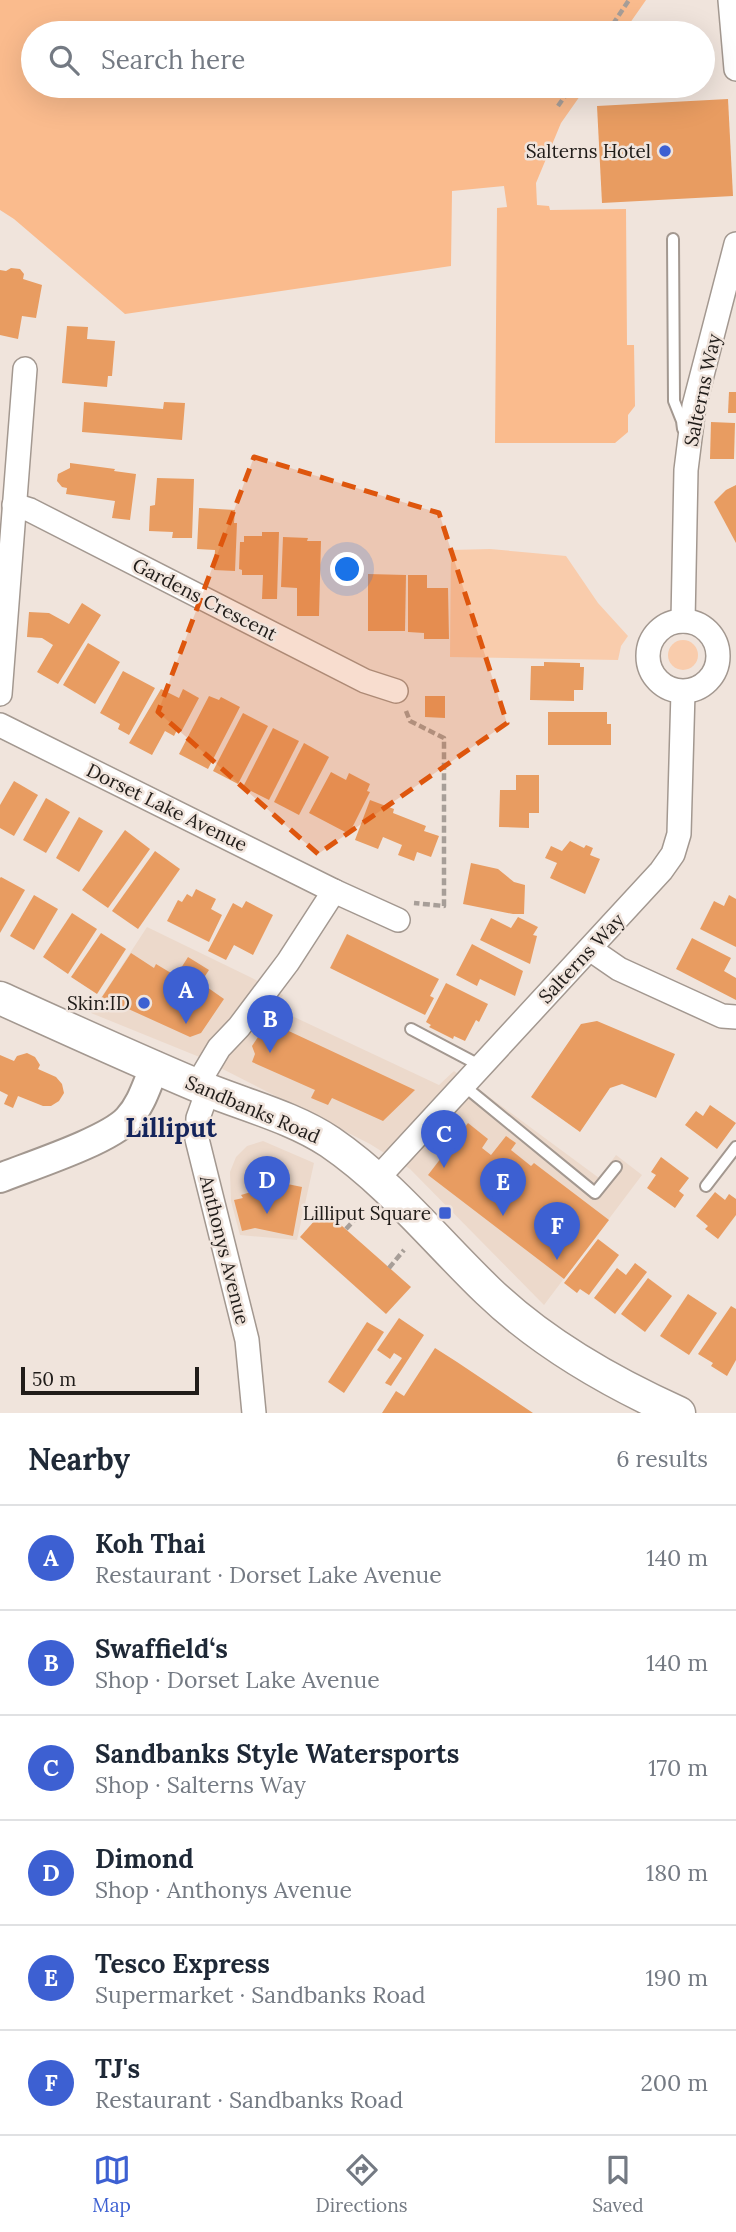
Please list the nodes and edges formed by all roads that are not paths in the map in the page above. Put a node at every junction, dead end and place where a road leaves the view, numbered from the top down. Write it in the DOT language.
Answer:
graph roads {
  1 [pos="730,0"];
  2 [pos="736,69"];
  3 [pos="674,239"];
  4 [pos="736,244"];
  5 [pos="24,369"];
  6 [pos="8,467"];
  7 [pos="686,470"];
  8 [pos="14,505"];
  9 [pos="683,621"];
  10 [pos="396,691"];
  11 [pos="683,692"];
  12 [pos="0,694"];
  13 [pos="0,724"];
  14 [pos="334,891"];
  15 [pos="398,920"];
  16 [pos="590,948"];
  17 [pos="0,998"];
  18 [pos="736,1017"];
  19 [pos="411,1029"];
  20 [pos="155,1066"];
  21 [pos="481,1066"];
  22 [pos="463,1085"];
  23 [pos="202,1087"];
  24 [pos="736,1147"];
  25 [pos="616,1167"];
  26 [pos="0,1178"];
  27 [pos="376,1180"];
  28 [pos="706,1186"];
  29 [pos="642,1405"];
  30 [pos="254,1413"];
  31 [pos="679,1413"];
  1 -- 2 [label="street"];
  3 -- 7 [label="lane"];
  4 -- 7 [label="street, Salterns Way"];
  5 -- 6 [label="street"];
  6 -- 8 [label="street"];
  7 -- 9 [label="street, Salterns Way"];
  8 -- 10 [label="street, Gardens Crescent"];
  8 -- 12 [label="street"];
  9 -- 11 [label="street"];
  9 -- 11 [label="street"];
  11 -- 16 [label="street, Salterns Way"];
  13 -- 14 [label="street, Dorset Lake Avenue"];
  14 -- 15 [label="street, Dorset Lake Avenue"];
  14 -- 23 [label="street"];
  16 -- 18 [label="street"];
  16 -- 21 [label="street, Salterns Way"];
  17 -- 20 [label="main road, Sandbanks Road"];
  19 -- 21 [label="lane"];
  20 -- 23 [label="main road, Sandbanks Road"];
  20 -- 26 [label="street"];
  21 -- 22 [label="street, Salterns Way"];
  22 -- 25 [label="lane"];
  22 -- 27 [label="street, Salterns Way"];
  23 -- 27 [label="main road, Sandbanks Road"];
  23 -- 30 [label="street, Anthonys Avenue"];
  24 -- 28 [label="lane"];
  27 -- 29 [label="main road, Sandbanks Road"];
  29 -- 31 [label="main road, Sandbanks Road"];
}
